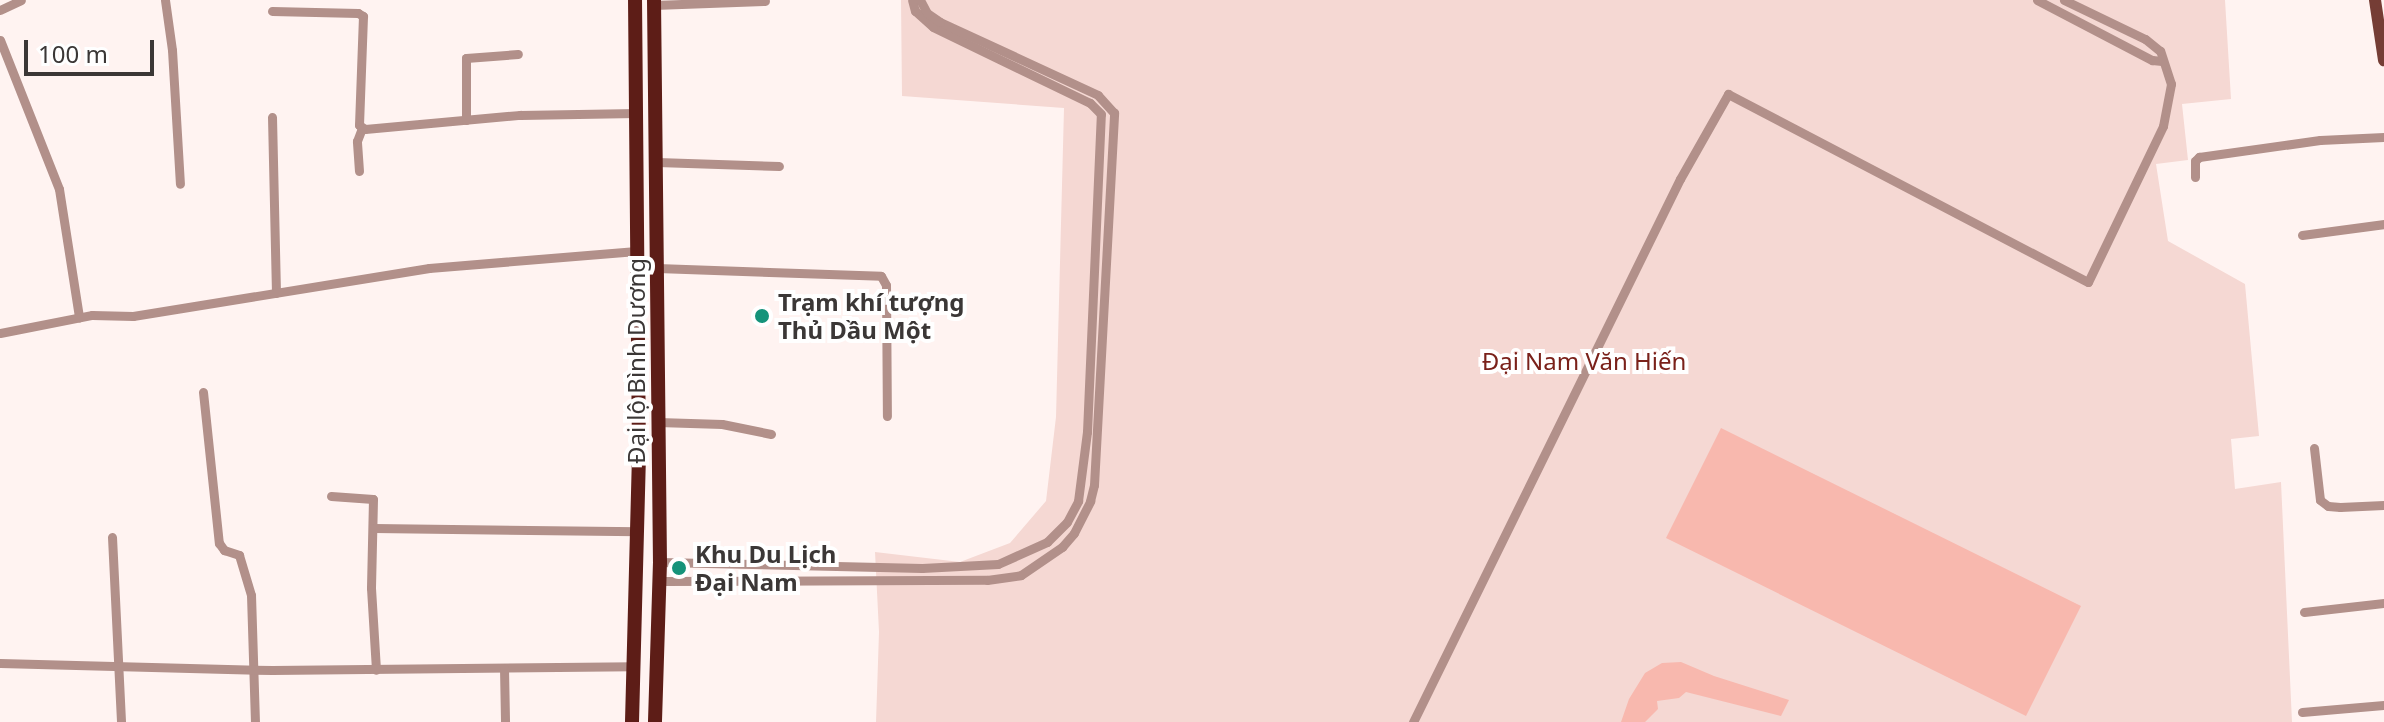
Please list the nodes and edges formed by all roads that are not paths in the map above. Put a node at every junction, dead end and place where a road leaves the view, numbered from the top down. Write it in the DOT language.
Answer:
graph roads {
  1 [pos="21,0"];
  2 [pos="165,0"];
  3 [pos="635,0"];
  4 [pos="912,0"];
  5 [pos="920,0"];
  6 [pos="2037,0"];
  7 [pos="2064,0"];
  8 [pos="2375,0"];
  9 [pos="765,1"];
  10 [pos="654,3"];
  11 [pos="0,10"];
  12 [pos="272,11"];
  13 [pos="0,40"];
  14 [pos="518,54"];
  15 [pos="2384,60"];
  16 [pos="2162,61"];
  17 [pos="636,113"];
  18 [pos="272,117"];
  19 [pos="466,120"];
  20 [pos="362,128"];
  21 [pos="2384,137"];
  22 [pos="657,162"];
  23 [pos="779,166"];
  24 [pos="359,171"];
  25 [pos="2195,177"];
  26 [pos="180,184"];
  27 [pos="2384,224"];
  28 [pos="2302,235"];
  29 [pos="636,251"];
  30 [pos="657,268"];
  31 [pos="276,293"];
  32 [pos="79,317"];
  33 [pos="0,333"];
  34 [pos="203,392"];
  35 [pos="887,416"];
  36 [pos="658,422"];
  37 [pos="771,434"];
  38 [pos="2314,448"];
  39 [pos="331,496"];
  40 [pos="2384,505"];
  41 [pos="374,528"];
  42 [pos="638,531"];
  43 [pos="112,537"];
  44 [pos="637,561"];
  45 [pos="660,562"];
  46 [pos="678,562"];
  47 [pos="637,579"];
  48 [pos="660,581"];
  49 [pos="677,581"];
  50 [pos="2384,603"];
  51 [pos="2304,612"];
  52 [pos="0,663"];
  53 [pos="633,666"];
  54 [pos="119,667"];
  55 [pos="504,668"];
  56 [pos="255,669"];
  57 [pos="376,670"];
  58 [pos="2384,705"];
  59 [pos="2302,712"];
  60 [pos="121,722"];
  61 [pos="255,722"];
  62 [pos="505,722"];
  63 [pos="632,722"];
  64 [pos="655,722"];
  65 [pos="1413,722"];
  1 -- 11 [label="street"];
  2 -- 26 [label="street"];
  3 -- 17 [label="highway, Đại lộ Bình Dương"];
  4 -- 46 [label="street"];
  5 -- 49 [label="street"];
  6 -- 16 [label="street"];
  7 -- 16 [label="street"];
  8 -- 15 [label="main road"];
  9 -- 10 [label="street"];
  10 -- 22 [label="highway, Đại lộ Bình Dương"];
  12 -- 20 [label="street"];
  13 -- 32 [label="street"];
  14 -- 19 [label="street"];
  16 -- 65 [label="street"];
  17 -- 19 [label="street"];
  17 -- 29 [label="highway, Đại lộ Bình Dương"];
  18 -- 31 [label="street"];
  19 -- 20 [label="street"];
  20 -- 24 [label="street"];
  21 -- 25 [label="street"];
  22 -- 23 [label="street"];
  22 -- 30 [label="highway, Đại lộ Bình Dương"];
  27 -- 28 [label="street"];
  29 -- 31 [label="street"];
  29 -- 42 [label="highway, Đại lộ Bình Dương"];
  30 -- 35 [label="street"];
  30 -- 36 [label="highway, Đại lộ Bình Dương"];
  31 -- 32 [label="street"];
  32 -- 33 [label="street"];
  34 -- 56 [label="street"];
  36 -- 37 [label="street"];
  36 -- 45 [label="highway, Đại lộ Bình Dương"];
  38 -- 40 [label="street"];
  39 -- 41 [label="street"];
  41 -- 42 [label="street"];
  41 -- 57 [label="street"];
  42 -- 44 [label="highway, Đại lộ Bình Dương"];
  43 -- 54 [label="street"];
  44 -- 45 [label="highway"];
  44 -- 47 [label="highway, Đại lộ Bình Dương"];
  45 -- 46 [label="street"];
  45 -- 48 [label="highway, Đại lộ Bình Dương"];
  46 -- 49 [label="street"];
  47 -- 48 [label="highway"];
  47 -- 53 [label="highway, Đại lộ Bình Dương"];
  48 -- 49 [label="street"];
  48 -- 64 [label="highway, Đại lộ Bình Dương"];
  50 -- 51 [label="street"];
  52 -- 54 [label="street"];
  53 -- 55 [label="street"];
  53 -- 63 [label="highway, Đại lộ Bình Dương"];
  54 -- 56 [label="street"];
  54 -- 60 [label="street"];
  55 -- 57 [label="street"];
  55 -- 62 [label="street"];
  56 -- 57 [label="street"];
  56 -- 61 [label="street"];
  58 -- 59 [label="street"];
}
